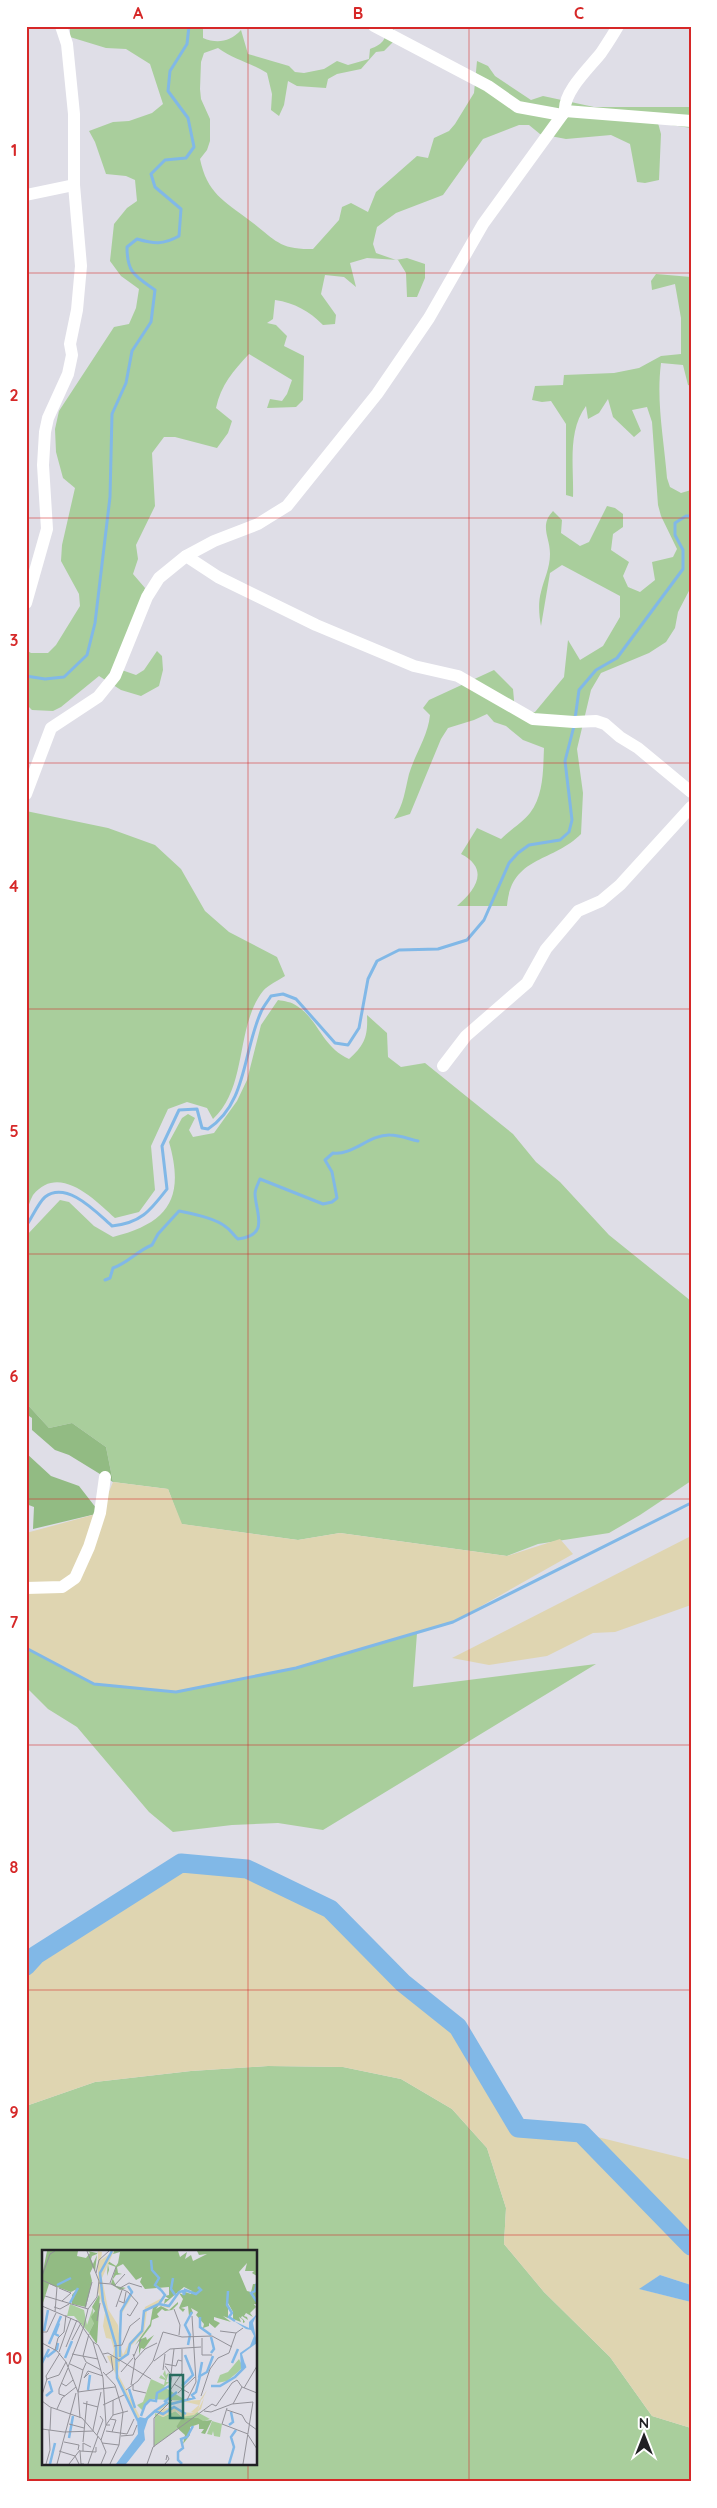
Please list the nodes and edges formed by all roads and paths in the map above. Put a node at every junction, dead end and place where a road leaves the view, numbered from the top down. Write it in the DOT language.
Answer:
graph roads {
  1 [pos="61,26"];
  2 [pos="374,26"];
  3 [pos="618,26"];
  4 [pos="563,113"];
  5 [pos="691,121"];
  6 [pos="74,185"];
  7 [pos="26,195"];
  8 [pos="186,556"];
  9 [pos="26,603"];
  10 [pos="691,792"];
  11 [pos="26,794"];
  12 [pos="691,807"];
  13 [pos="443,1066"];
  14 [pos="104,1477"];
  15 [pos="26,1588"];
  1 -- 6 [label="street"];
  2 -- 4 [label="street"];
  3 -- 4 [label="street"];
  4 -- 5 [label="street"];
  4 -- 8 [label="street"];
  6 -- 7 [label="street"];
  6 -- 9 [label="street"];
  8 -- 10 [label="street"];
  8 -- 11 [label="street"];
  12 -- 13 [label="street"];
  14 -- 15 [label="street"];
}
